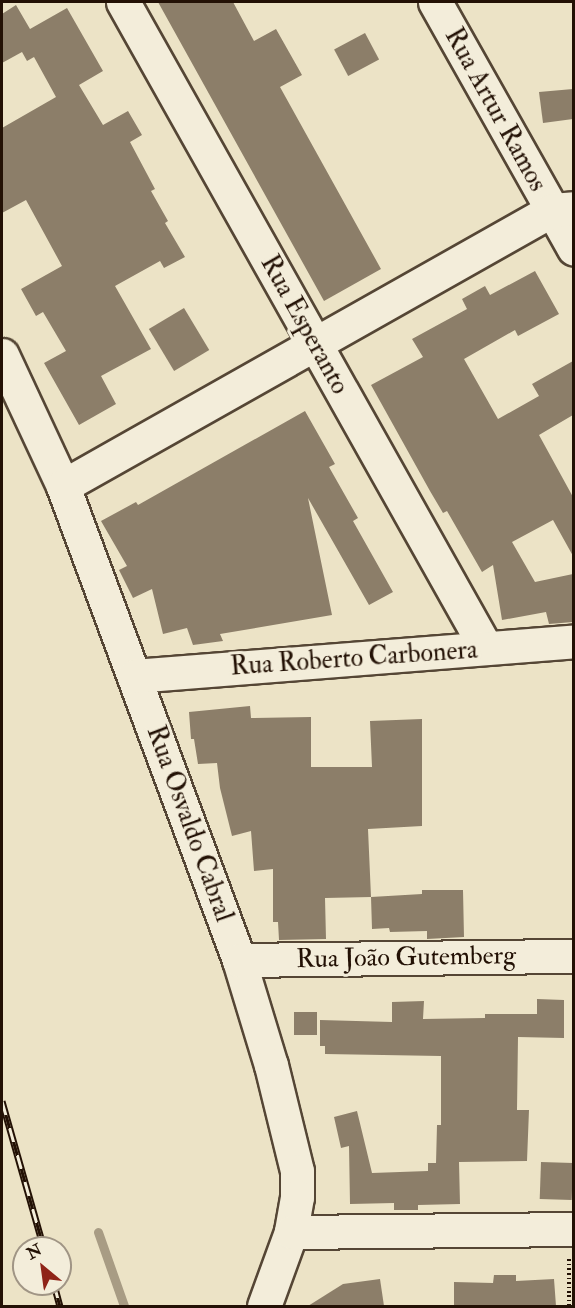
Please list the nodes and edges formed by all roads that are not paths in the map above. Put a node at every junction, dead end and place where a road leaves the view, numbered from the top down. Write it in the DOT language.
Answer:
graph roads {
  1 [pos="123,2"];
  2 [pos="435,2"];
  3 [pos="563,209"];
  4 [pos="573,249"];
  5 [pos="315,344"];
  6 [pos="2,355"];
  7 [pos="63,486"];
  8 [pos="573,641"];
  9 [pos="486,648"];
  10 [pos="134,676"];
  11 [pos="573,956"];
  12 [pos="240,960"];
  13 [pos="571,1229"];
  14 [pos="291,1232"];
  15 [pos="264,1306"];
  1 -- 5 [label="street, Rua Esperanto"];
  2 -- 3 [label="street, Rua Artur Ramos"];
  3 -- 4 [label="street, Rua Artur Ramos"];
  3 -- 5 [label="street"];
  5 -- 7 [label="street"];
  5 -- 9 [label="street, Rua Esperanto"];
  6 -- 7 [label="street, Rua Osvaldo Cabral"];
  7 -- 10 [label="street, Rua Osvaldo Cabral"];
  8 -- 9 [label="street, Rua Roberto Carbonera"];
  9 -- 10 [label="street, Rua Roberto Carbonera"];
  10 -- 12 [label="street, Rua Osvaldo Cabral"];
  11 -- 12 [label="street, Rua João Gutemberg"];
  12 -- 14 [label="street, Rua Osvaldo Cabral"];
  13 -- 14 [label="street"];
  14 -- 15 [label="street, Rua Osvaldo Cabral"];
}
